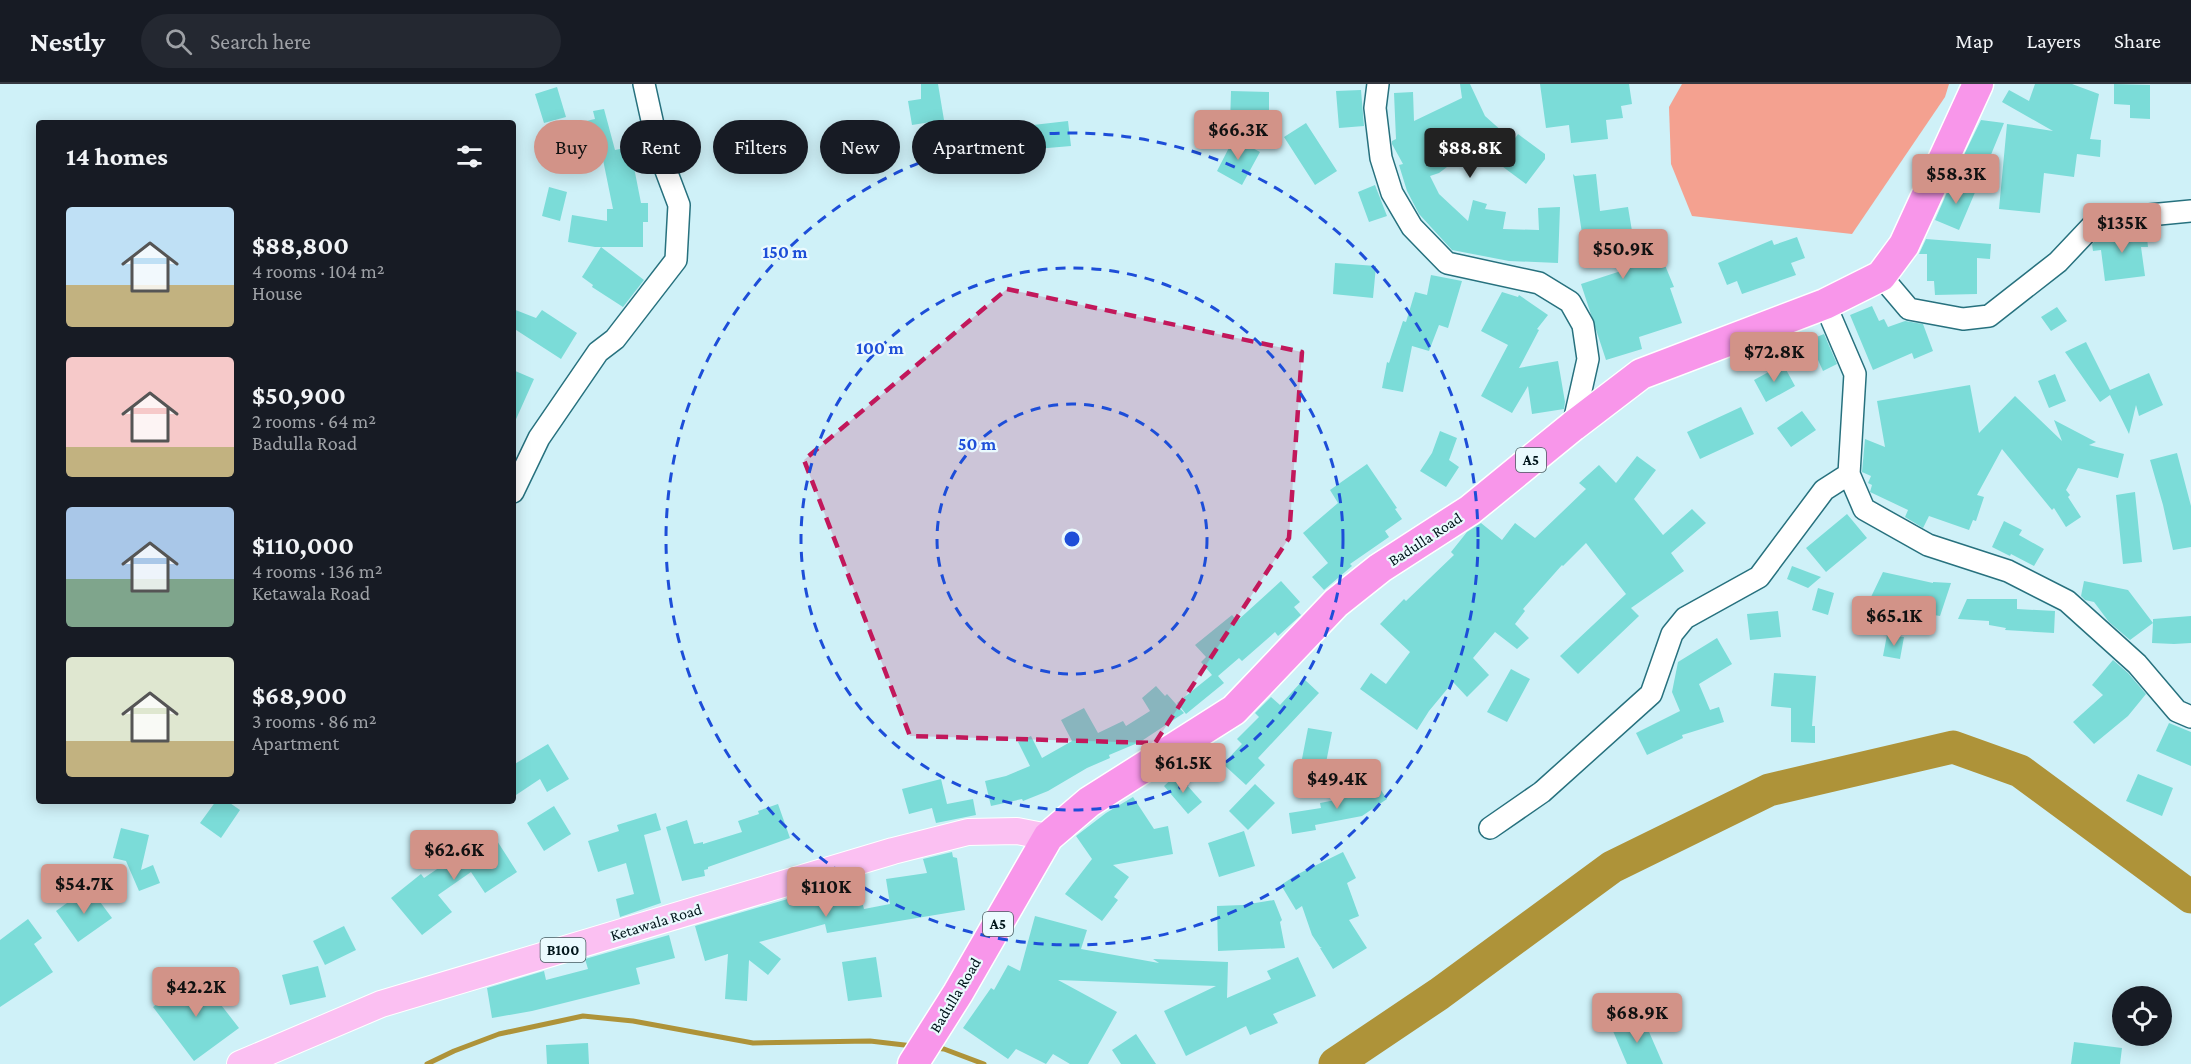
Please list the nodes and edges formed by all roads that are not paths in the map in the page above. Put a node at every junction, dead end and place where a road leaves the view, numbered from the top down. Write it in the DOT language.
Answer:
graph roads {
  1 [pos="644,84"];
  2 [pos="1378,84"];
  3 [pos="1978,84"];
  4 [pos="2191,211"];
  5 [pos="1881,276"];
  6 [pos="1825,304"];
  7 [pos="1573,426"];
  8 [pos="1849,474"];
  9 [pos="516,486"];
  10 [pos="2191,717"];
  11 [pos="1491,828"];
  12 [pos="1048,837"];
  13 [pos="240,1064"];
  14 [pos="913,1064"];
  1 -- 9 [label="street"];
  2 -- 7 [label="street"];
  3 -- 5 [label="highway, Badulla Road / A5"];
  4 -- 5 [label="street"];
  5 -- 6 [label="highway, Badulla Road / A5"];
  6 -- 7 [label="highway, Badulla Road / A5"];
  6 -- 8 [label="street"];
  7 -- 12 [label="highway, Badulla Road / A5"];
  8 -- 10 [label="street"];
  8 -- 11 [label="street"];
  12 -- 13 [label="main road, Ketawala Road / B100"];
  12 -- 14 [label="highway, Badulla Road / A5"];
}
